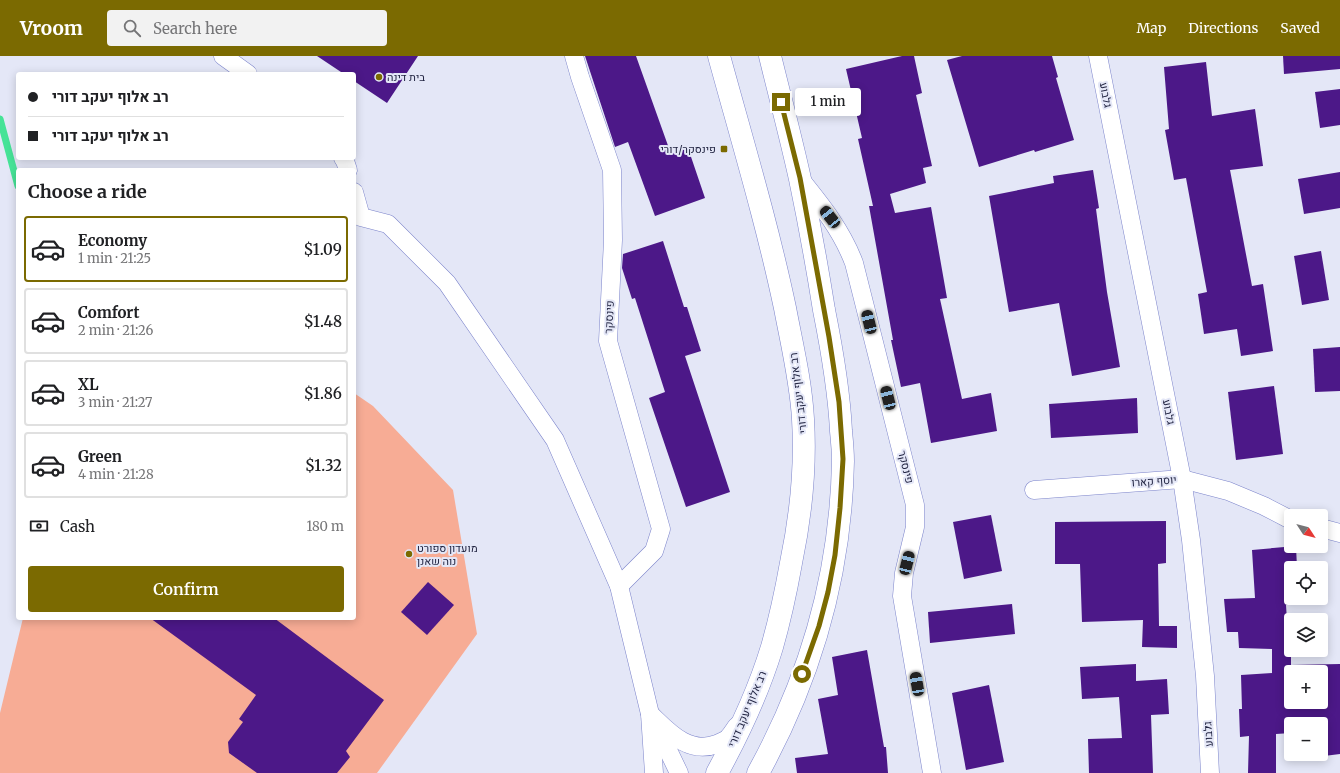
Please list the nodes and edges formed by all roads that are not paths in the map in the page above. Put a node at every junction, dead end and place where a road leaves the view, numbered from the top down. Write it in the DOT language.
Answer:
graph roads {
  1 [pos="223,56"];
  2 [pos="574,56"];
  3 [pos="719,56"];
  4 [pos="770,56"];
  5 [pos="1098,56"];
  6 [pos="245,72"];
  7 [pos="800,178"];
  8 [pos="356,199"];
  9 [pos="1182,479"];
  10 [pos="1034,490"];
  11 [pos="1284,516"];
  12 [pos="1328,530"];
  13 [pos="1340,533"];
  14 [pos="620,586"];
  15 [pos="747,713"];
  16 [pos="650,714"];
  17 [pos="654,773"];
  18 [pos="679,773"];
  19 [pos="717,773"];
  20 [pos="758,773"];
  21 [pos="932,773"];
  22 [pos="1210,773"];
  1 -- 6 [label="street"];
  2 -- 14 [label="street, פינסקר"];
  3 -- 15 [label="main road, רב אלוף יעקב דורי"];
  4 -- 7 [label="main road"];
  5 -- 9 [label="street, גלבוע"];
  7 -- 20 [label="main road"];
  7 -- 21 [label="street, פינסקר"];
  8 -- 14 [label="street"];
  9 -- 10 [label="street, יוסף קארו"];
  9 -- 11 [label="street, יוסף קארו"];
  9 -- 22 [label="street, גלבוע"];
  12 -- 13 [label="street"];
  14 -- 16 [label="street"];
  15 -- 16 [label="street"];
  15 -- 19 [label="main road, רב אלוף יעקב דורי"];
  16 -- 17 [label="street"];
  16 -- 18 [label="street"];
}
